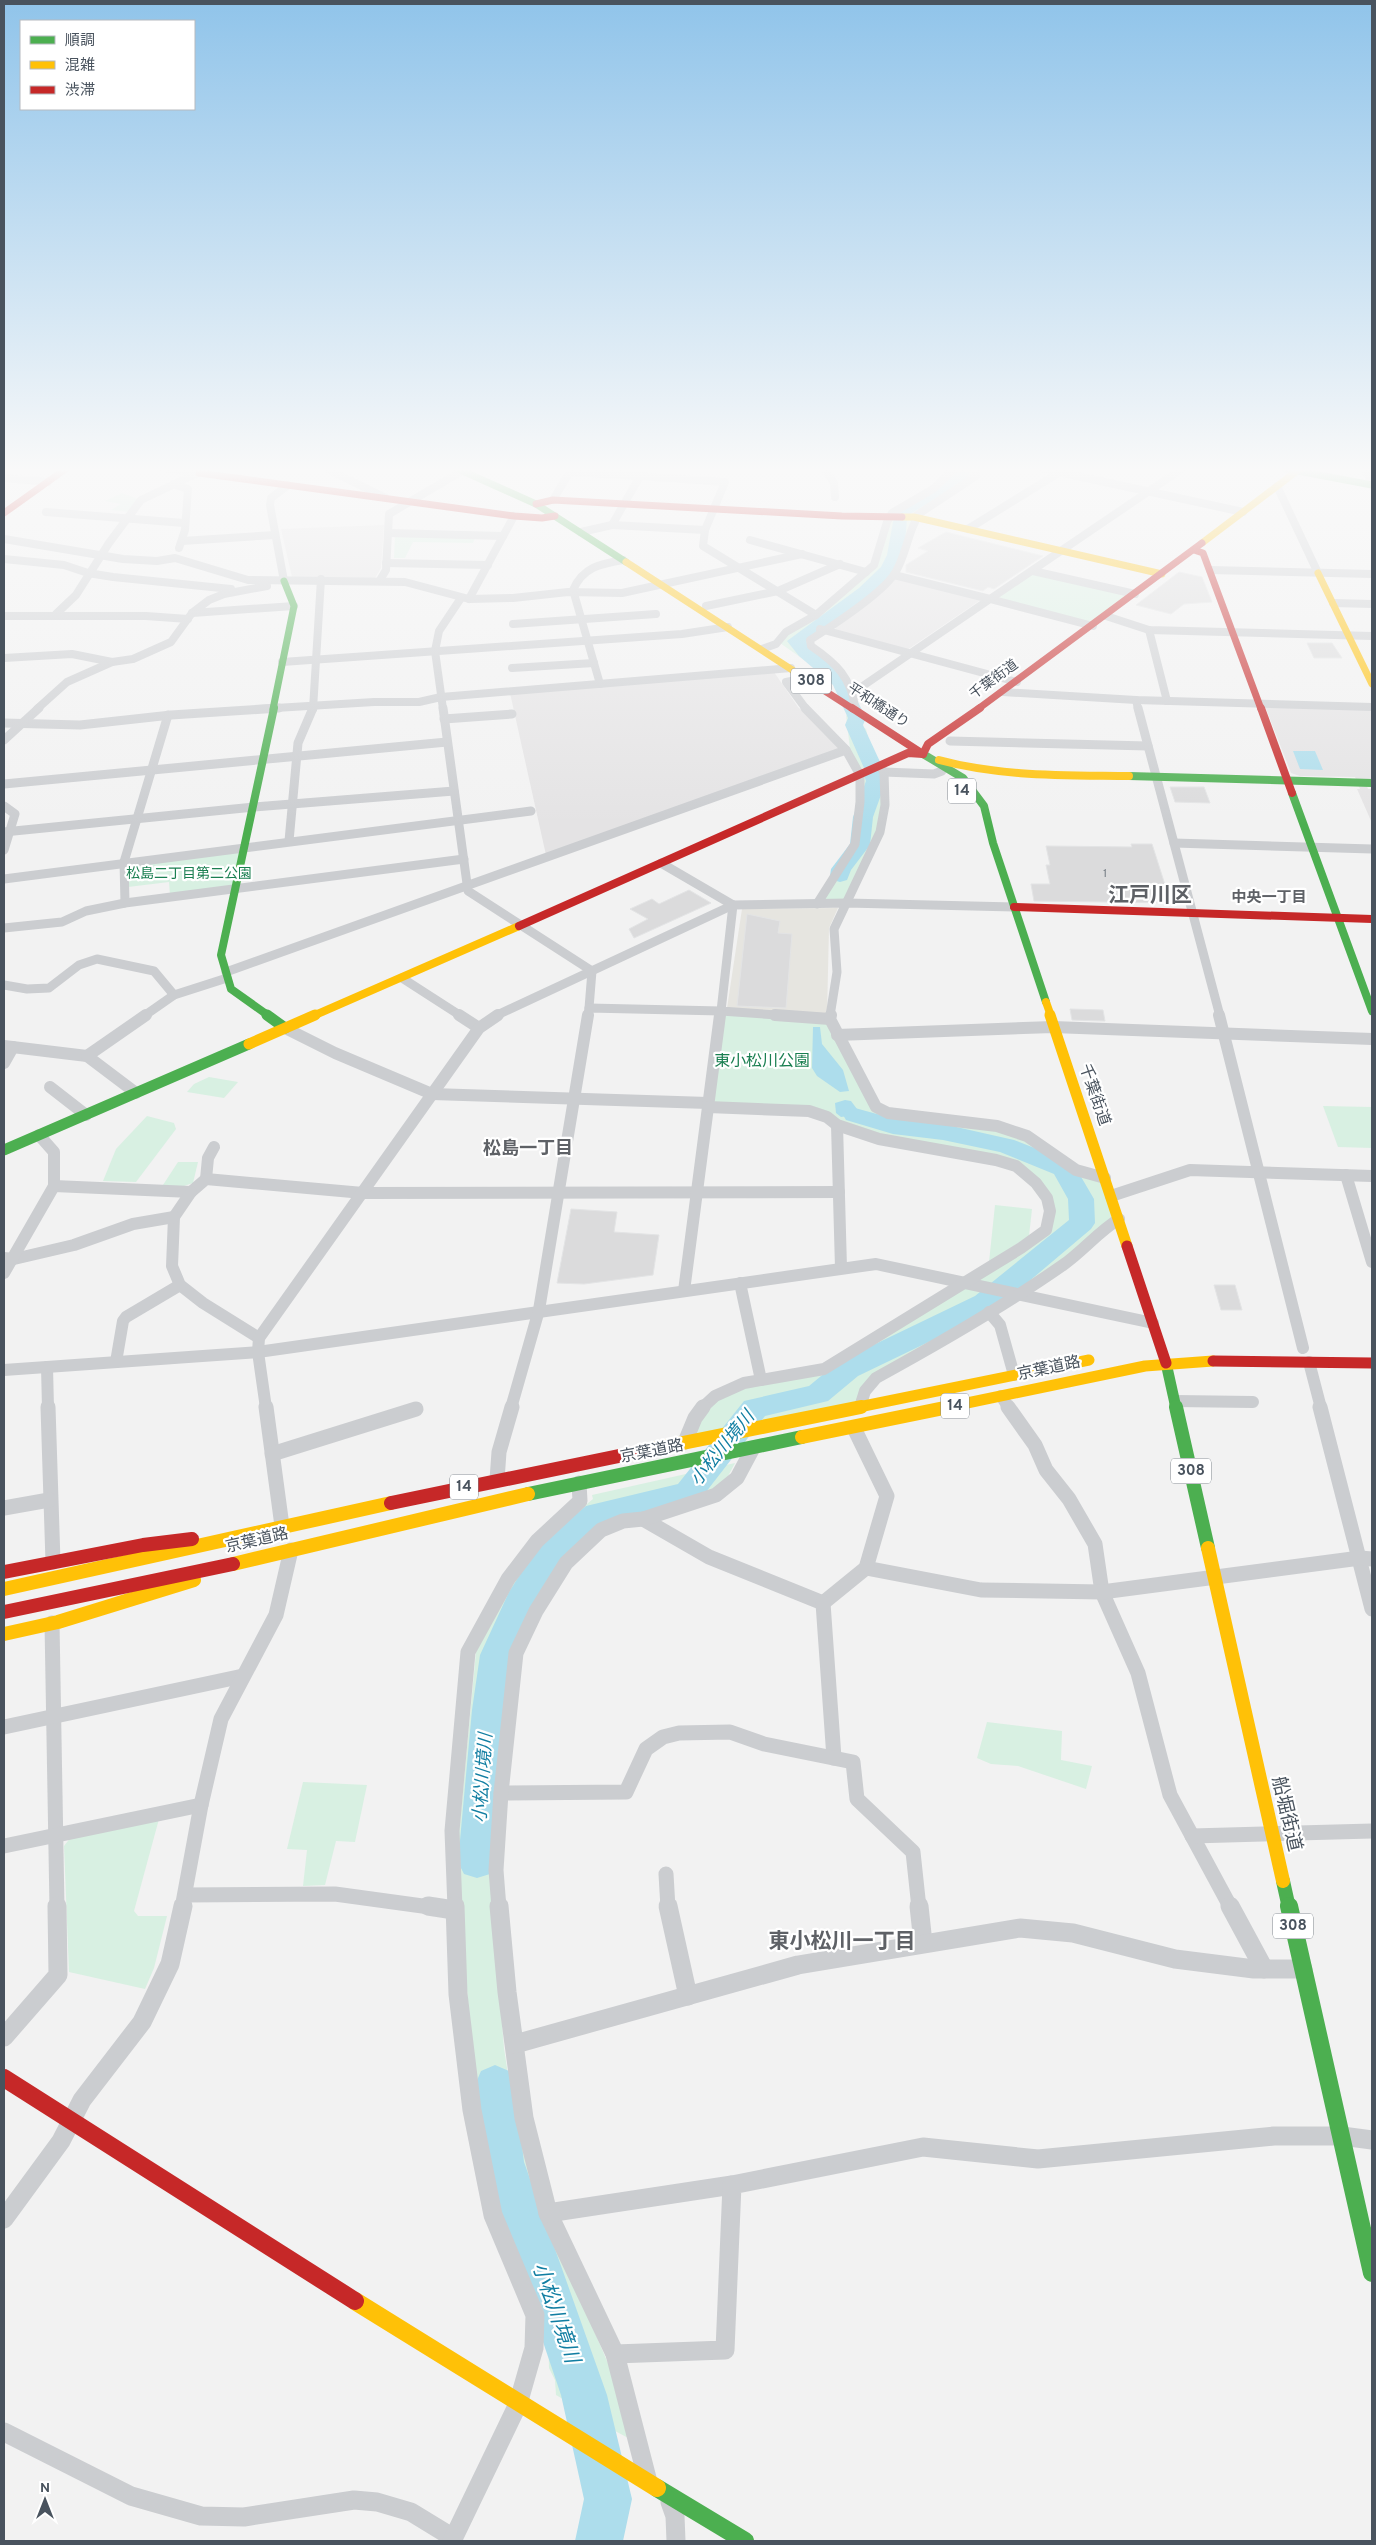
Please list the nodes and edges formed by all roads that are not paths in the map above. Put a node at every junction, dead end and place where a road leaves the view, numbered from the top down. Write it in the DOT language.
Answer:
graph roads {
  1 [pos="80,587"];
  2 [pos="214,587"];
  3 [pos="258,587"];
  4 [pos="286,587"];
  5 [pos="321,587"];
  6 [pos="440,587"];
  7 [pos="473,587"];
  8 [pos="575,587"];
  9 [pos="653,587"];
  10 [pos="665,587"];
  11 [pos="771,587"];
  12 [pos="788,587"];
  13 [pos="849,587"];
  14 [pos="879,587"];
  15 [pos="941,587"];
  16 [pos="1009,587"];
  17 [pos="1103,587"];
  18 [pos="1145,587"];
  19 [pos="1216,587"];
  20 [pos="1325,587"];
  21 [pos="244,590"];
  22 [pos="778,591"];
  23 [pos="572,592"];
  24 [pos="1135,594"];
  25 [pos="465,598"];
  26 [pos="990,599"];
  27 [pos="1333,603"];
  28 [pos="1372,604"];
  29 [pos="294,606"];
  30 [pos="706,606"];
  31 [pos="56,614"];
  32 [pos="656,614"];
  33 [pos="816,615"];
  34 [pos="4,616"];
  35 [pos="190,616"];
  36 [pos="1106,616"];
  37 [pos="581,620"];
  38 [pos="513,624"];
  39 [pos="806,624"];
  40 [pos="1093,626"];
  41 [pos="728,627"];
  42 [pos="825,630"];
  43 [pos="1148,630"];
  44 [pos="1234,632"];
  45 [pos="1349,636"];
  46 [pos="1372,636"];
  47 [pos="588,641"];
  48 [pos="762,649"];
  49 [pos="435,651"];
  50 [pos="910,654"];
  51 [pos="4,658"];
  52 [pos="316,660"];
  53 [pos="112,662"];
  54 [pos="282,662"];
  55 [pos="594,663"];
  56 [pos="512,668"];
  57 [pos="790,668"];
  58 [pos="806,678"];
  59 [pos="1017,682"];
  60 [pos="600,684"];
  61 [pos="1372,684"];
  62 [pos="854,692"];
  63 [pos="1003,692"];
  64 [pos="441,697"];
  65 [pos="1136,700"];
  66 [pos="1168,701"];
  67 [pos="1258,703"];
  68 [pos="314,706"];
  69 [pos="1372,707"];
  70 [pos="274,709"];
  71 [pos="855,709"];
  72 [pos="512,714"];
  73 [pos="168,715"];
  74 [pos="444,719"];
  75 [pos="966,719"];
  76 [pos="4,723"];
  77 [pos="25,723"];
  78 [pos="4,740"];
  79 [pos="950,741"];
  80 [pos="447,742"];
  81 [pos="1148,746"];
  82 [pos="846,750"];
  83 [pos="923,754"];
  84 [pos="296,756"];
  85 [pos="263,759"];
  86 [pos="940,766"];
  87 [pos="958,766"];
  88 [pos="882,769"];
  89 [pos="151,770"];
  90 [pos="1011,773"];
  91 [pos="860,775"];
  92 [pos="1156,777"];
  93 [pos="1287,780"];
  94 [pos="1372,783"];
  95 [pos="4,784"];
  96 [pos="970,785"];
  97 [pos="454,791"];
  98 [pos="292,804"];
  99 [pos="4,806"];
  100 [pos="254,807"];
  101 [pos="530,811"];
  102 [pos="137,818"];
  103 [pos="458,820"];
  104 [pos="7,832"];
  105 [pos="991,837"];
  106 [pos="289,841"];
  107 [pos="1174,843"];
  108 [pos="244,847"];
  109 [pos="1312,848"];
  110 [pos="1372,849"];
  111 [pos="4,850"];
  112 [pos="464,859"];
  113 [pos="124,862"];
  114 [pos="661,863"];
  115 [pos="4,879"];
  116 [pos="466,886"];
  117 [pos="236,889"];
  118 [pos="125,903"];
  119 [pos="847,903"];
  120 [pos="817,904"];
  121 [pos="733,905"];
  122 [pos="1014,907"];
  123 [pos="1191,914"];
  124 [pos="1337,918"];
  125 [pos="1372,920"];
  126 [pos="521,925"];
  127 [pos="4,928"];
  128 [pos="592,971"];
  129 [pos="226,975"];
  130 [pos="402,978"];
  131 [pos="4,985"];
  132 [pos="174,995"];
  133 [pos="589,1008"];
  134 [pos="721,1011"];
  135 [pos="1372,1011"];
  136 [pos="830,1019"];
  137 [pos="1054,1027"];
  138 [pos="285,1028"];
  139 [pos="479,1028"];
  140 [pos="1224,1033"];
  141 [pos="837,1035"];
  142 [pos="1372,1039"];
  143 [pos="8,1046"];
  144 [pos="86,1056"];
  145 [pos="4,1062"];
  146 [pos="50,1086"];
  147 [pos="136,1094"];
  148 [pos="432,1094"];
  149 [pos="574,1099"];
  150 [pos="708,1105"];
  151 [pos="86,1115"];
  152 [pos="838,1125"];
  153 [pos="39,1135"];
  154 [pos="214,1147"];
  155 [pos="4,1150"];
  156 [pos="1259,1172"];
  157 [pos="1346,1175"];
  158 [pos="1372,1176"];
  159 [pos="1105,1178"];
  160 [pos="206,1179"];
  161 [pos="54,1186"];
  162 [pos="191,1192"];
  163 [pos="839,1192"];
  164 [pos="363,1193"];
  165 [pos="557,1193"];
  166 [pos="697,1193"];
  167 [pos="1111,1196"];
  168 [pos="174,1217"];
  169 [pos="1119,1220"];
  170 [pos="9,1258"];
  171 [pos="1372,1262"];
  172 [pos="841,1268"];
  173 [pos="4,1273"];
  174 [pos="740,1283"];
  175 [pos="974,1284"];
  176 [pos="180,1285"];
  177 [pos="684,1291"];
  178 [pos="1014,1294"];
  179 [pos="539,1310"];
  180 [pos="989,1312"];
  181 [pos="1153,1323"];
  182 [pos="258,1345"];
  183 [pos="1166,1348"];
  184 [pos="1146,1350"];
  185 [pos="1304,1351"];
  186 [pos="1100,1358"];
  187 [pos="116,1362"];
  188 [pos="1166,1363"];
  189 [pos="1372,1364"];
  190 [pos="47,1367"];
  191 [pos="4,1370"];
  192 [pos="1014,1375"];
  193 [pos="761,1380"];
  194 [pos="1001,1396"];
  195 [pos="1175,1401"];
  196 [pos="1253,1402"];
  197 [pos="860,1407"];
  198 [pos="416,1409"];
  199 [pos="854,1428"];
  200 [pos="689,1442"];
  201 [pos="748,1449"];
  202 [pos="272,1454"];
  203 [pos="497,1480"];
  204 [pos="579,1483"];
  205 [pos="49,1500"];
  206 [pos="4,1508"];
  207 [pos="642,1519"];
  208 [pos="282,1526"];
  209 [pos="236,1537"];
  210 [pos="291,1550"];
  211 [pos="1366,1559"];
  212 [pos="53,1562"];
  213 [pos="237,1563"];
  214 [pos="866,1568"];
  215 [pos="4,1572"];
  216 [pos="1215,1579"];
  217 [pos="4,1589"];
  218 [pos="1102,1592"];
  219 [pos="823,1603"];
  220 [pos="1372,1609"];
  221 [pos="4,1612"];
  222 [pos="52,1624"];
  223 [pos="4,1634"];
  224 [pos="243,1676"];
  225 [pos="54,1716"];
  226 [pos="4,1727"];
  227 [pos="834,1758"];
  228 [pos="501,1793"];
  229 [pos="201,1805"];
  230 [pos="1372,1832"];
  231 [pos="1273,1833"];
  232 [pos="54,1835"];
  233 [pos="1192,1836"];
  234 [pos="4,1846"];
  235 [pos="666,1874"];
  236 [pos="185,1895"];
  237 [pos="454,1910"];
  238 [pos="923,1943"];
  239 [pos="1264,1969"];
  240 [pos="1303,1969"];
  241 [pos="688,1996"];
  242 [pos="4,2037"];
  243 [pos="515,2044"];
  244 [pos="4,2078"];
  245 [pos="71,2121"];
  246 [pos="1342,2136"];
  247 [pos="1372,2140"];
  248 [pos="732,2185"];
  249 [pos="548,2213"];
  250 [pos="4,2219"];
  251 [pos="1372,2273"];
  252 [pos="615,2354"];
  253 [pos="518,2404"];
  254 [pos="4,2432"];
  255 [pos="658,2487"];
  256 [pos="452,2539"];
  257 [pos="676,2541"];
  258 [pos="746,2541"];
  1 -- 31 [label="street"];
  2 -- 21 [label="street"];
  3 -- 21 [label="street"];
  4 -- 29 [label="main road"];
  5 -- 52 [label="street"];
  6 -- 25 [label="street"];
  7 -- 25 [label="street"];
  8 -- 23 [label="street"];
  9 -- 23 [label="street"];
  10 -- 41 [label="main road, 平和橋通り / 308"];
  11 -- 22 [label="street"];
  12 -- 22 [label="street"];
  13 -- 33 [label="street"];
  14 -- 42 [label="street"];
  15 -- 26 [label="street"];
  16 -- 26 [label="street"];
  17 -- 24 [label="street"];
  18 -- 24 [label="main road, 千葉街道"];
  19 -- 44 [label="main road"];
  20 -- 27 [label="main road"];
  21 -- 35 [label="street"];
  22 -- 30 [label="street"];
  22 -- 33 [label="street"];
  23 -- 25 [label="street"];
  23 -- 37 [label="street"];
  24 -- 36 [label="main road, 千葉街道"];
  25 -- 49 [label="street"];
  26 -- 40 [label="street"];
  26 -- 50 [label="street"];
  27 -- 28 [label="street"];
  27 -- 45 [label="main road"];
  29 -- 35 [label="street"];
  29 -- 54 [label="main road"];
  31 -- 34 [label="street"];
  31 -- 35 [label="street"];
  32 -- 37 [label="street"];
  33 -- 39 [label="street"];
  35 -- 53 [label="street"];
  36 -- 40 [label="main road, 千葉街道"];
  36 -- 43 [label="street"];
  37 -- 38 [label="street"];
  37 -- 47 [label="street"];
  39 -- 42 [label="street"];
  39 -- 48 [label="street"];
  40 -- 59 [label="main road, 千葉街道"];
  41 -- 47 [label="street"];
  41 -- 48 [label="main road, 平和橋通り / 308"];
  42 -- 50 [label="street"];
  42 -- 62 [label="street"];
  43 -- 44 [label="street"];
  43 -- 66 [label="street"];
  44 -- 45 [label="street"];
  44 -- 67 [label="main road"];
  45 -- 46 [label="street"];
  45 -- 61 [label="main road"];
  47 -- 49 [label="street"];
  47 -- 55 [label="street"];
  48 -- 57 [label="main road, 平和橋通り / 308"];
  49 -- 52 [label="street"];
  49 -- 64 [label="street"];
  50 -- 59 [label="street"];
  50 -- 62 [label="street"];
  51 -- 53 [label="street"];
  52 -- 54 [label="street"];
  52 -- 68 [label="street"];
  53 -- 77 [label="street"];
  54 -- 70 [label="main road"];
  55 -- 56 [label="street"];
  55 -- 60 [label="street"];
  57 -- 58 [label="main road, 平和橋通り / 308"];
  57 -- 60 [label="street"];
  58 -- 71 [label="main road, 平和橋通り / 308"];
  58 -- 82 [label="street"];
  59 -- 63 [label="main road, 千葉街道"];
  60 -- 64 [label="street"];
  62 -- 71 [label="street"];
  63 -- 65 [label="street"];
  63 -- 75 [label="main road, 千葉街道"];
  64 -- 68 [label="street"];
  64 -- 74 [label="street"];
  65 -- 66 [label="street"];
  65 -- 81 [label="street"];
  66 -- 67 [label="street"];
  67 -- 69 [label="street"];
  67 -- 93 [label="main road"];
  68 -- 70 [label="street"];
  68 -- 84 [label="street"];
  70 -- 73 [label="street"];
  70 -- 85 [label="main road"];
  71 -- 83 [label="main road, 平和橋通り / 308"];
  72 -- 74 [label="street"];
  73 -- 77 [label="street"];
  73 -- 89 [label="street"];
  74 -- 80 [label="street"];
  75 -- 79 [label="main road"];
  75 -- 83 [label="main road, 千葉街道"];
  76 -- 77 [label="street"];
  77 -- 78 [label="street"];
  79 -- 81 [label="street"];
  79 -- 87 [label="main road"];
  80 -- 84 [label="street"];
  80 -- 97 [label="street"];
  81 -- 92 [label="street"];
  82 -- 91 [label="street"];
  82 -- 116 [label="street"];
  83 -- 86 [label="main road, 千葉街道 / 14"];
  83 -- 88 [label="main road"];
  84 -- 85 [label="street"];
  84 -- 98 [label="street"];
  85 -- 89 [label="street"];
  85 -- 100 [label="main road"];
  86 -- 87 [label="main road"];
  86 -- 88 [label="street"];
  86 -- 96 [label="main road, 千葉街道 / 14"];
  86 -- 105 [label="main road, 千葉街道 / 14"];
  87 -- 90 [label="main road"];
  87 -- 96 [label="main road"];
  88 -- 91 [label="main road"];
  88 -- 119 [label="street"];
  89 -- 95 [label="street"];
  89 -- 102 [label="street"];
  90 -- 92 [label="main road"];
  90 -- 96 [label="main road"];
  91 -- 114 [label="main road"];
  91 -- 120 [label="street"];
  92 -- 93 [label="main road"];
  92 -- 107 [label="street"];
  93 -- 94 [label="main road"];
  93 -- 109 [label="main road"];
  96 -- 105 [label="main road, 千葉街道 / 14"];
  97 -- 98 [label="street"];
  97 -- 103 [label="street"];
  98 -- 100 [label="street"];
  98 -- 106 [label="street"];
  99 -- 104 [label="street"];
  100 -- 102 [label="street"];
  100 -- 108 [label="main road"];
  101 -- 103 [label="street"];
  102 -- 104 [label="street"];
  102 -- 113 [label="street"];
  103 -- 106 [label="street"];
  103 -- 112 [label="street"];
  104 -- 111 [label="street"];
  105 -- 122 [label="main road, 千葉街道 / 14"];
  106 -- 108 [label="street"];
  107 -- 109 [label="street"];
  107 -- 123 [label="street"];
  108 -- 113 [label="street"];
  108 -- 117 [label="main road"];
  109 -- 110 [label="street"];
  109 -- 124 [label="main road"];
  112 -- 116 [label="street"];
  112 -- 117 [label="street"];
  113 -- 115 [label="street"];
  113 -- 118 [label="street"];
  114 -- 121 [label="street"];
  114 -- 126 [label="main road"];
  116 -- 126 [label="street"];
  116 -- 129 [label="street"];
  117 -- 118 [label="street"];
  117 -- 129 [label="main road"];
  118 -- 127 [label="street"];
  119 -- 120 [label="street"];
  119 -- 122 [label="street"];
  119 -- 136 [label="street"];
  120 -- 121 [label="street"];
  121 -- 128 [label="street"];
  121 -- 134 [label="street"];
  122 -- 123 [label="main road"];
  122 -- 137 [label="main road, 千葉街道 / 14"];
  123 -- 124 [label="main road"];
  123 -- 140 [label="street"];
  124 -- 125 [label="main road"];
  124 -- 135 [label="main road"];
  126 -- 128 [label="street"];
  126 -- 130 [label="main road"];
  128 -- 133 [label="street"];
  128 -- 139 [label="street"];
  129 -- 132 [label="street"];
  129 -- 138 [label="main road"];
  130 -- 138 [label="main road"];
  130 -- 139 [label="street"];
  131 -- 132 [label="street"];
  132 -- 144 [label="street"];
  133 -- 134 [label="street"];
  133 -- 149 [label="street"];
  134 -- 136 [label="street"];
  134 -- 150 [label="street"];
  136 -- 141 [label="street"];
  137 -- 140 [label="street"];
  137 -- 141 [label="street"];
  137 -- 159 [label="main road, 千葉街道 / 14"];
  138 -- 147 [label="main road"];
  138 -- 148 [label="street"];
  139 -- 148 [label="street"];
  140 -- 142 [label="street"];
  140 -- 156 [label="street"];
  141 -- 159 [label="street"];
  143 -- 144 [label="street"];
  143 -- 145 [label="street"];
  144 -- 147 [label="street"];
  146 -- 151 [label="street"];
  147 -- 151 [label="main road"];
  148 -- 149 [label="street"];
  148 -- 164 [label="street"];
  149 -- 150 [label="street"];
  149 -- 165 [label="street"];
  150 -- 152 [label="street"];
  150 -- 166 [label="street"];
  151 -- 153 [label="main road"];
  152 -- 163 [label="street"];
  152 -- 175 [label="street"];
  153 -- 155 [label="main road"];
  153 -- 161 [label="street"];
  154 -- 160 [label="street"];
  156 -- 157 [label="street"];
  156 -- 167 [label="street"];
  156 -- 185 [label="street"];
  157 -- 158 [label="street"];
  157 -- 171 [label="street"];
  159 -- 167 [label="main road, 千葉街道 / 14"];
  160 -- 162 [label="street"];
  160 -- 164 [label="street"];
  161 -- 162 [label="street"];
  161 -- 170 [label="street"];
  162 -- 168 [label="street"];
  163 -- 166 [label="street"];
  163 -- 172 [label="street"];
  164 -- 165 [label="street"];
  164 -- 182 [label="street"];
  165 -- 166 [label="street"];
  165 -- 179 [label="street"];
  166 -- 177 [label="street"];
  167 -- 169 [label="main road, 千葉街道 / 14"];
  168 -- 170 [label="street"];
  168 -- 176 [label="street"];
  169 -- 178 [label="street"];
  169 -- 181 [label="main road, 千葉街道 / 14"];
  170 -- 173 [label="street"];
  172 -- 174 [label="street"];
  172 -- 175 [label="street"];
  174 -- 177 [label="street"];
  174 -- 193 [label="street"];
  175 -- 178 [label="street"];
  175 -- 193 [label="street"];
  176 -- 182 [label="street"];
  176 -- 187 [label="street"];
  177 -- 179 [label="street"];
  178 -- 180 [label="street"];
  178 -- 181 [label="street"];
  179 -- 182 [label="street"];
  179 -- 203 [label="street"];
  180 -- 192 [label="street"];
  180 -- 197 [label="street"];
  181 -- 183 [label="main road, 千葉街道 / 14"];
  182 -- 187 [label="street"];
  182 -- 202 [label="street"];
  183 -- 184 [label="main road"];
  183 -- 188 [label="main road, 千葉街道 / 14"];
  185 -- 188 [label="main road, 京葉道路 / 14"];
  185 -- 189 [label="main road, 京葉道路 / 14"];
  185 -- 211 [label="street"];
  186 -- 192 [label="main road, 京葉道路 / 14"];
  187 -- 190 [label="street"];
  188 -- 194 [label="main road, 京葉道路 / 14"];
  188 -- 195 [label="main road, 船堀街道 / 308"];
  190 -- 191 [label="street"];
  190 -- 205 [label="street"];
  192 -- 197 [label="main road, 京葉道路 / 14"];
  193 -- 200 [label="street"];
  194 -- 199 [label="main road, 京葉道路 / 14"];
  194 -- 218 [label="street"];
  195 -- 196 [label="street"];
  195 -- 216 [label="main road, 船堀街道 / 308"];
  197 -- 200 [label="main road, 京葉道路 / 14"];
  198 -- 202 [label="street"];
  199 -- 201 [label="main road, 京葉道路 / 14"];
  199 -- 214 [label="street"];
  200 -- 203 [label="main road, 京葉道路 / 14"];
  201 -- 204 [label="main road, 京葉道路 / 14"];
  201 -- 207 [label="street"];
  202 -- 208 [label="street"];
  203 -- 208 [label="main road, 京葉道路 / 14"];
  204 -- 210 [label="main road, 京葉道路 / 14"];
  204 -- 237 [label="street"];
  205 -- 206 [label="street"];
  205 -- 212 [label="street"];
  207 -- 219 [label="street"];
  207 -- 228 [label="street"];
  208 -- 209 [label="main road, 京葉道路 / 14"];
  209 -- 212 [label="main road"];
  209 -- 217 [label="main road, 京葉道路 / 14"];
  210 -- 213 [label="main road, 京葉道路 / 14"];
  210 -- 224 [label="street"];
  211 -- 216 [label="street"];
  211 -- 220 [label="street"];
  212 -- 215 [label="main road"];
  213 -- 221 [label="main road, 京葉道路 / 14"];
  213 -- 222 [label="main road"];
  214 -- 218 [label="street"];
  214 -- 219 [label="street"];
  216 -- 218 [label="street"];
  216 -- 231 [label="main road, 船堀街道 / 308"];
  218 -- 233 [label="street"];
  219 -- 227 [label="street"];
  222 -- 223 [label="main road"];
  222 -- 225 [label="street"];
  224 -- 225 [label="street"];
  224 -- 229 [label="street"];
  225 -- 226 [label="street"];
  225 -- 232 [label="street"];
  227 -- 228 [label="street"];
  227 -- 238 [label="street"];
  228 -- 243 [label="street"];
  229 -- 232 [label="street"];
  229 -- 236 [label="street"];
  230 -- 231 [label="street"];
  231 -- 233 [label="street"];
  231 -- 240 [label="main road, 船堀街道 / 308"];
  232 -- 234 [label="street"];
  232 -- 242 [label="street"];
  233 -- 239 [label="street"];
  235 -- 241 [label="street"];
  236 -- 237 [label="street"];
  236 -- 245 [label="street"];
  237 -- 253 [label="street"];
  238 -- 239 [label="street"];
  238 -- 241 [label="street"];
  239 -- 240 [label="street"];
  240 -- 246 [label="main road, 船堀街道 / 308"];
  241 -- 243 [label="street"];
  243 -- 249 [label="street"];
  244 -- 245 [label="main road"];
  245 -- 250 [label="street"];
  245 -- 253 [label="main road"];
  246 -- 247 [label="street"];
  246 -- 248 [label="street"];
  246 -- 251 [label="main road, 船堀街道 / 308"];
  248 -- 249 [label="street"];
  248 -- 252 [label="street"];
  249 -- 252 [label="street"];
  252 -- 255 [label="street"];
  253 -- 255 [label="main road"];
  253 -- 256 [label="street"];
  254 -- 256 [label="street"];
  255 -- 257 [label="street"];
  255 -- 258 [label="main road"];
}
